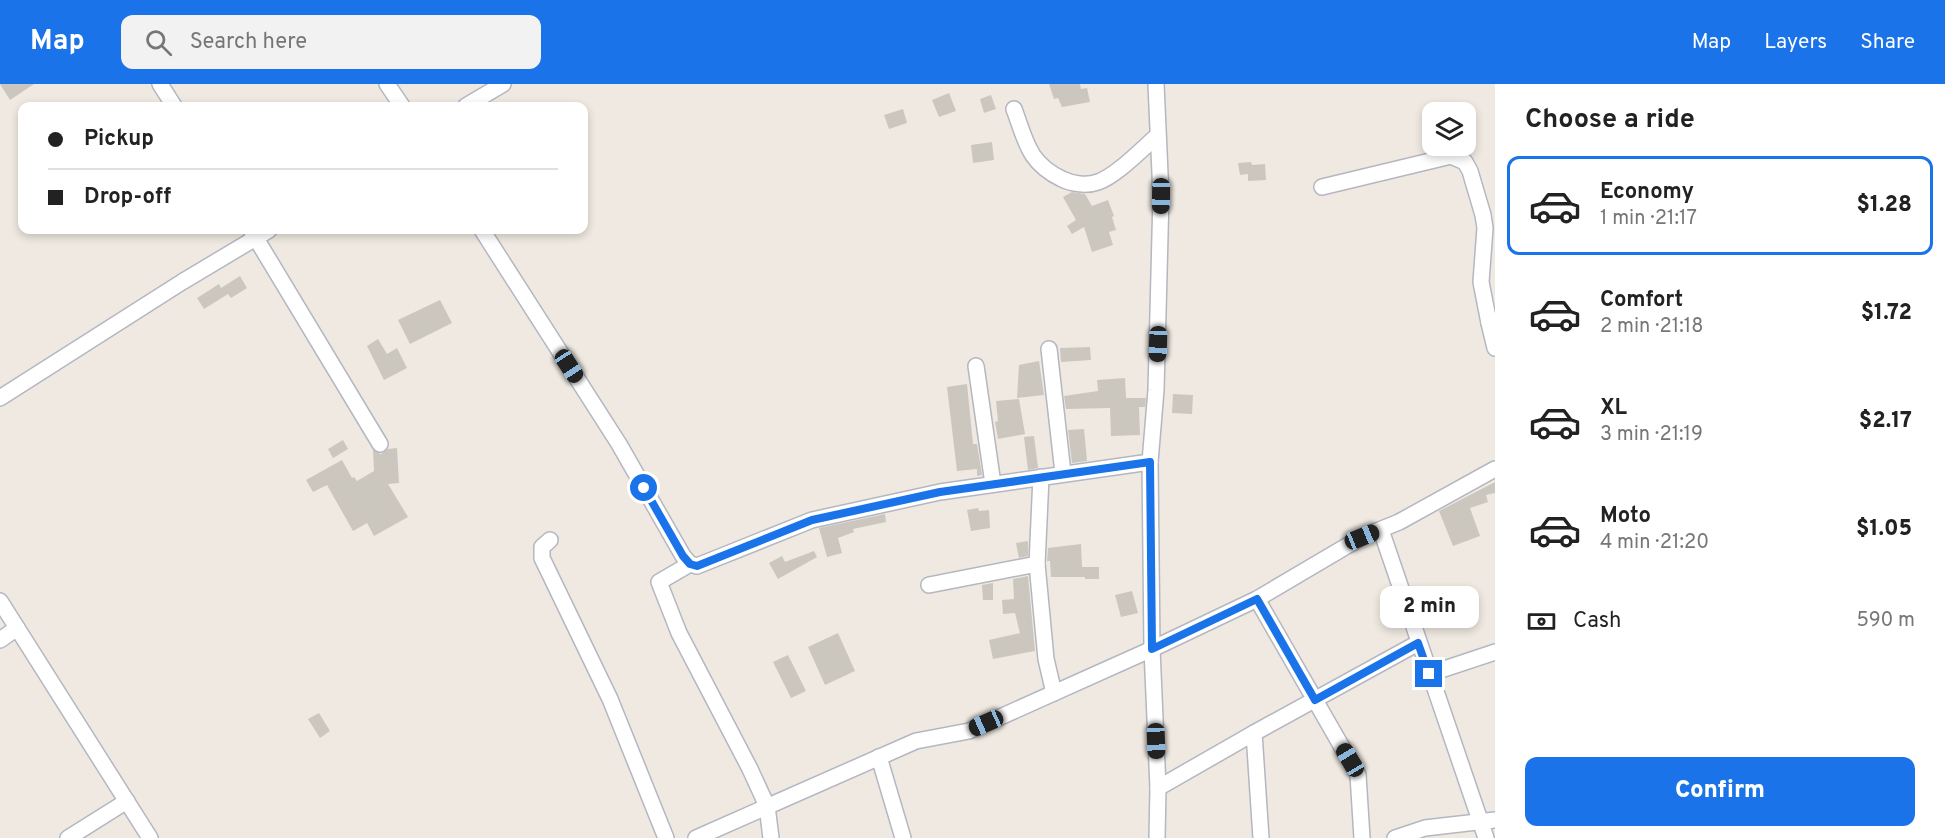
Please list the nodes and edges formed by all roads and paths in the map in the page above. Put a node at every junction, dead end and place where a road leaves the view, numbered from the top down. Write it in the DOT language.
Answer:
graph roads {
  1 [pos="160,84"];
  2 [pos="387,84"];
  3 [pos="503,84"];
  4 [pos="1156,84"];
  5 [pos="171,102"];
  6 [pos="399,102"];
  7 [pos="473,102"];
  8 [pos="1014,109"];
  9 [pos="1157,136"];
  10 [pos="1322,187"];
  11 [pos="256,234"];
  12 [pos="260,234"];
  13 [pos="485,234"];
  14 [pos="1492,321"];
  15 [pos="1495,348"];
  16 [pos="1049,349"];
  17 [pos="976,366"];
  18 [pos="0,398"];
  19 [pos="380,444"];
  20 [pos="1150,462"];
  21 [pos="1495,469"];
  22 [pos="1063,473"];
  23 [pos="1041,477"];
  24 [pos="993,484"];
  25 [pos="1381,530"];
  26 [pos="550,540"];
  27 [pos="690,564"];
  28 [pos="1037,564"];
  29 [pos="929,585"];
  30 [pos="1257,599"];
  31 [pos="0,601"];
  32 [pos="17,628"];
  33 [pos="0,640"];
  34 [pos="1418,643"];
  35 [pos="1152,649"];
  36 [pos="1495,652"];
  37 [pos="1429,674"];
  38 [pos="1054,693"];
  39 [pos="1315,700"];
  40 [pos="1254,734"];
  41 [pos="879,757"];
  42 [pos="1158,788"];
  43 [pos="127,801"];
  44 [pos="767,806"];
  45 [pos="1488,821"];
  46 [pos="68,838"];
  47 [pos="150,838"];
  48 [pos="666,838"];
  49 [pos="696,838"];
  50 [pos="771,838"];
  51 [pos="903,838"];
  52 [pos="1157,838"];
  53 [pos="1261,838"];
  54 [pos="1362,838"];
  55 [pos="1395,838"];
  56 [pos="1486,838"];
  1 -- 5 [label="street"];
  2 -- 6 [label="street"];
  3 -- 7 [label="street"];
  4 -- 9 [label="street"];
  8 -- 9 [label="street"];
  9 -- 20 [label="street"];
  10 -- 14 [label="street"];
  11 -- 18 [label="street"];
  12 -- 19 [label="street"];
  13 -- 27 [label="street"];
  14 -- 15 [label="street"];
  16 -- 22 [label="street"];
  17 -- 24 [label="street"];
  20 -- 22 [label="street"];
  20 -- 35 [label="street"];
  21 -- 25 [label="street"];
  22 -- 23 [label="street"];
  23 -- 24 [label="street"];
  23 -- 28 [label="street"];
  24 -- 27 [label="street"];
  25 -- 30 [label="street"];
  25 -- 34 [label="street"];
  26 -- 48 [label="street"];
  27 -- 44 [label="street"];
  28 -- 29 [label="street"];
  28 -- 38 [label="street"];
  30 -- 35 [label="street"];
  30 -- 39 [label="street"];
  31 -- 32 [label="street"];
  32 -- 33 [label="street"];
  32 -- 43 [label="street"];
  34 -- 37 [label="street"];
  34 -- 39 [label="street"];
  35 -- 38 [label="street"];
  35 -- 42 [label="street"];
  36 -- 37 [label="street"];
  37 -- 45 [label="street"];
  38 -- 41 [label="street"];
  39 -- 40 [label="street"];
  39 -- 54 [label="street"];
  40 -- 42 [label="street"];
  40 -- 53 [label="street"];
  41 -- 44 [label="street"];
  41 -- 51 [label="street"];
  42 -- 52 [label="street"];
  43 -- 46 [label="street"];
  43 -- 47 [label="street"];
  44 -- 49 [label="street"];
  44 -- 50 [label="street"];
  45 -- 55 [label="street"];
  45 -- 56 [label="street"];
}
